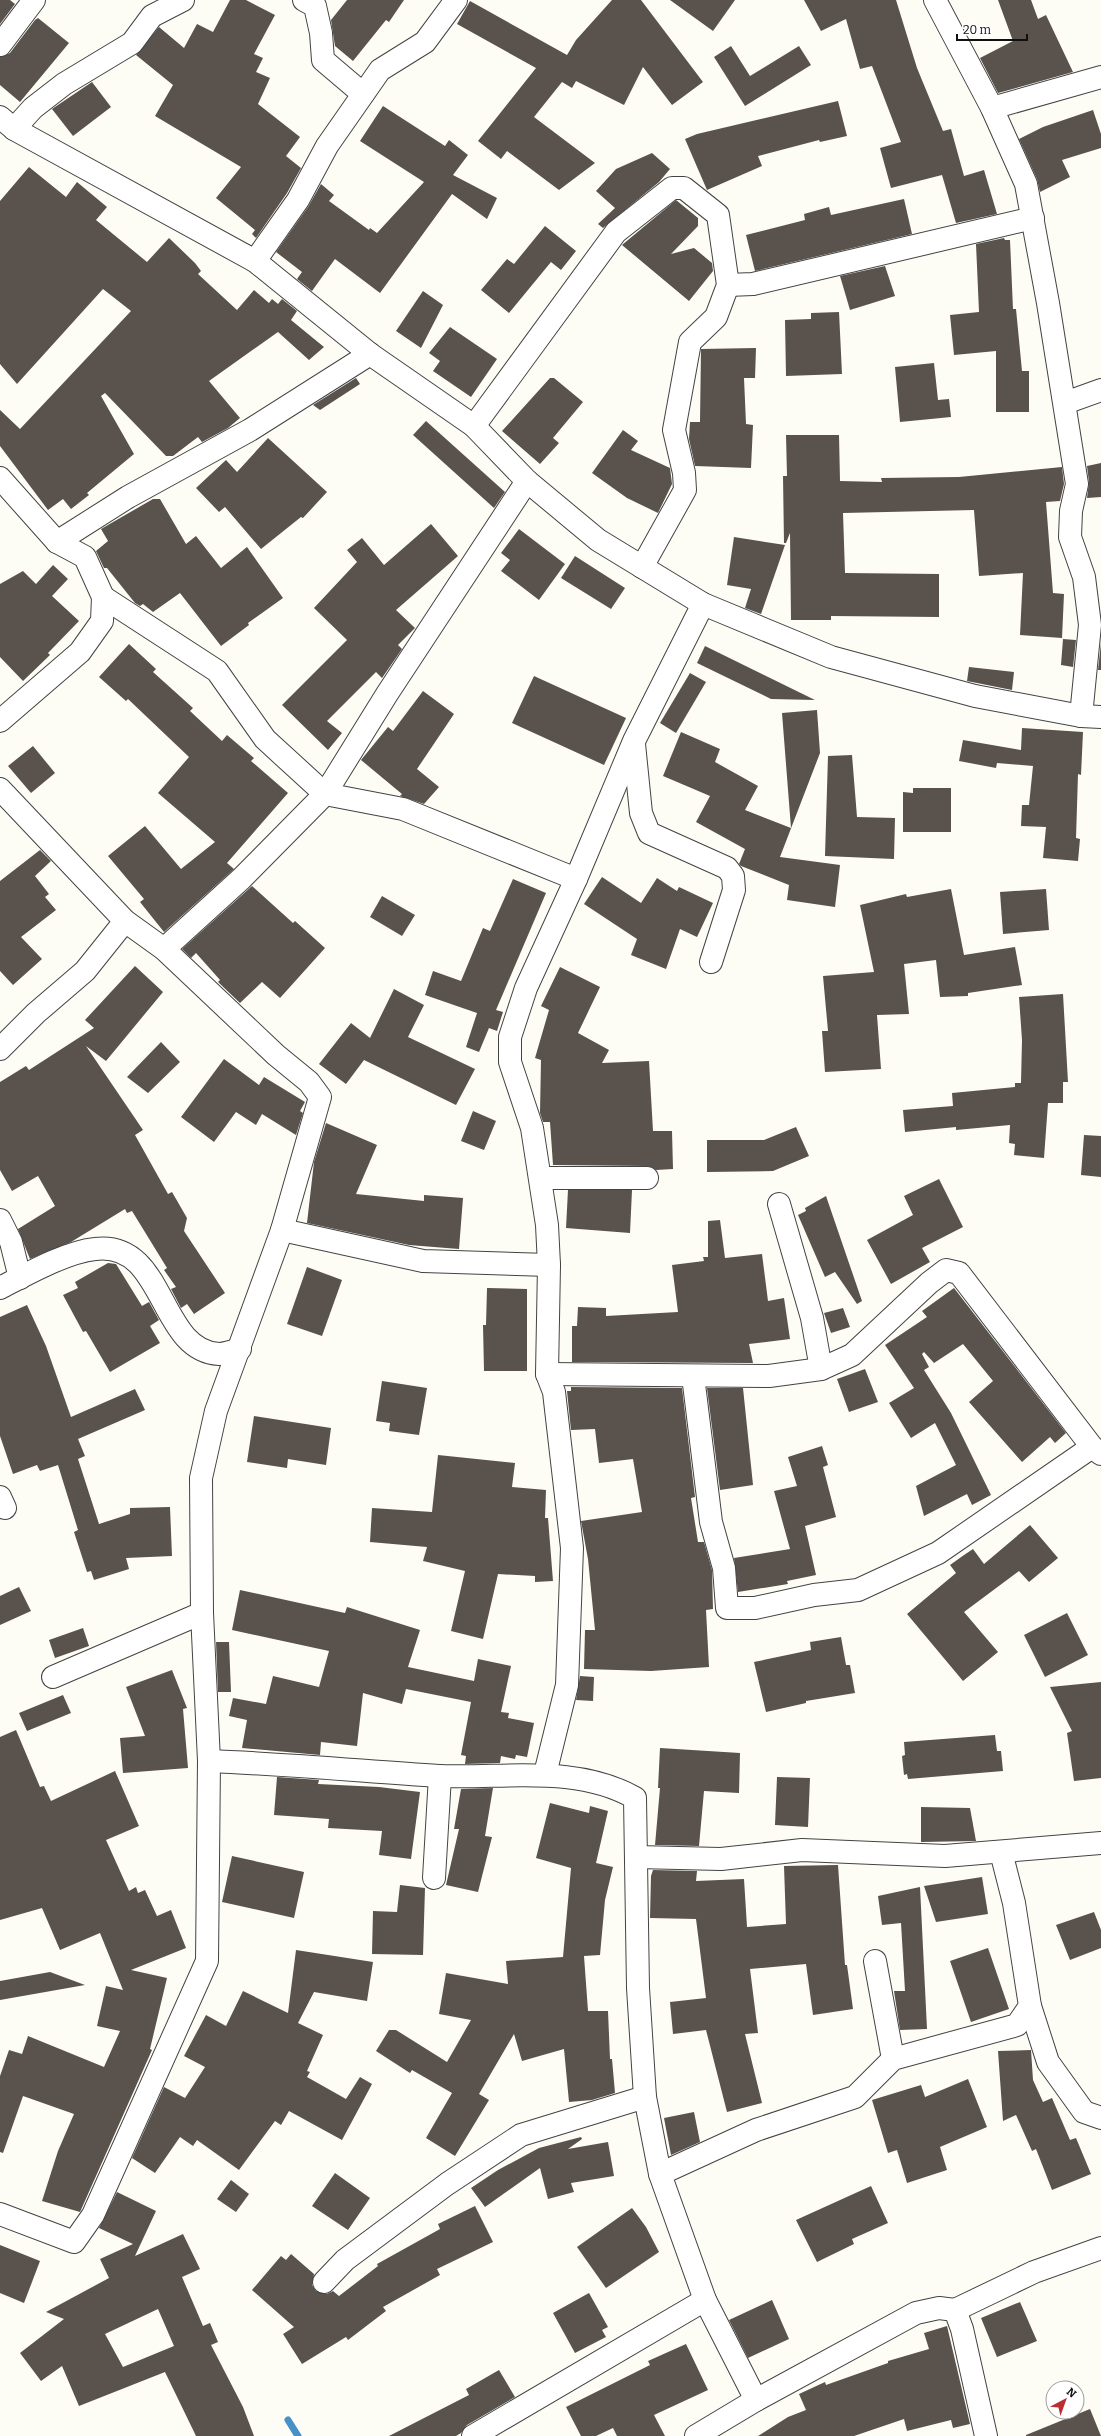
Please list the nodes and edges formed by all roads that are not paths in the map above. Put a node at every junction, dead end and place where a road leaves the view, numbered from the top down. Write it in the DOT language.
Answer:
graph roads {
  1 [pos="34,0"];
  2 [pos="183,0"];
  3 [pos="304,0"];
  4 [pos="456,0"];
  5 [pos="935,0"];
  6 [pos="0,45"];
  7 [pos="1101,77"];
  8 [pos="363,94"];
  9 [pos="992,108"];
  10 [pos="7,123"];
  11 [pos="1033,218"];
  12 [pos="255,261"];
  13 [pos="728,285"];
  14 [pos="370,354"];
  15 [pos="1101,390"];
  16 [pos="1065,403"];
  17 [pos="474,426"];
  18 [pos="0,478"];
  19 [pos="527,481"];
  20 [pos="57,542"];
  21 [pos="642,567"];
  22 [pos="103,597"];
  23 [pos="703,604"];
  24 [pos="1091,716"];
  25 [pos="0,721"];
  26 [pos="634,741"];
  27 [pos="0,789"];
  28 [pos="325,794"];
  29 [pos="604,812"];
  30 [pos="640,813"];
  31 [pos="576,879"];
  32 [pos="125,921"];
  33 [pos="164,949"];
  34 [pos="711,962"];
  35 [pos="0,1049"];
  36 [pos="541,1178"];
  37 [pos="647,1178"];
  38 [pos="779,1204"];
  39 [pos="0,1220"];
  40 [pos="282,1230"];
  41 [pos="549,1265"];
  42 [pos="20,1278"];
  43 [pos="0,1288"];
  44 [pos="240,1349"];
  45 [pos="821,1369"];
  46 [pos="547,1374"];
  47 [pos="693,1376"];
  48 [pos="1096,1450"];
  49 [pos="202,1613"];
  50 [pos="53,1677"];
  51 [pos="209,1761"];
  52 [pos="545,1774"];
  53 [pos="440,1776"];
  54 [pos="1101,1843"];
  55 [pos="1001,1852"];
  56 [pos="636,1857"];
  57 [pos="434,1878"];
  58 [pos="875,1961"];
  59 [pos="1030,2006"];
  60 [pos="893,2059"];
  61 [pos="645,2097"];
  62 [pos="1101,2118"];
  63 [pos="660,2174"];
  64 [pos="0,2214"];
  65 [pos="1101,2248"];
  66 [pos="324,2282"];
  67 [pos="705,2300"];
  68 [pos="955,2310"];
  69 [pos="756,2400"];
  70 [pos="473,2436"];
  71 [pos="696,2436"];
  72 [pos="986,2436"];
  1 -- 6 [label="street"];
  2 -- 10 [label="street"];
  3 -- 8 [label="street"];
  4 -- 8 [label="street"];
  5 -- 9 [label="street"];
  7 -- 9 [label="street"];
  8 -- 12 [label="street"];
  9 -- 11 [label="street"];
  10 -- 12 [label="street"];
  11 -- 13 [label="street"];
  11 -- 16 [label="street"];
  12 -- 14 [label="street"];
  13 -- 17 [label="street"];
  13 -- 21 [label="street"];
  14 -- 17 [label="street"];
  14 -- 20 [label="street"];
  15 -- 16 [label="street"];
  16 -- 24 [label="street"];
  17 -- 19 [label="street"];
  18 -- 20 [label="street"];
  19 -- 21 [label="street"];
  19 -- 28 [label="street"];
  20 -- 22 [label="street"];
  21 -- 23 [label="street"];
  22 -- 25 [label="street"];
  22 -- 28 [label="street"];
  23 -- 24 [label="street"];
  23 -- 26 [label="street"];
  26 -- 29 [label="street"];
  26 -- 30 [label="street"];
  27 -- 32 [label="street"];
  28 -- 31 [label="street"];
  28 -- 33 [label="street"];
  29 -- 30 [label="street"];
  29 -- 31 [label="street"];
  30 -- 34 [label="street"];
  31 -- 36 [label="street"];
  32 -- 33 [label="street"];
  32 -- 35 [label="street"];
  33 -- 40 [label="street"];
  36 -- 37 [label="street"];
  36 -- 41 [label="street"];
  38 -- 45 [label="street"];
  39 -- 42 [label="street"];
  40 -- 41 [label="street"];
  40 -- 44 [label="street"];
  41 -- 46 [label="street"];
  42 -- 43 [label="street"];
  42 -- 44 [label="street"];
  44 -- 49 [label="street"];
  45 -- 47 [label="street"];
  45 -- 48 [label="street"];
  46 -- 47 [label="street"];
  46 -- 52 [label="street"];
  47 -- 48 [label="street"];
  49 -- 50 [label="street"];
  49 -- 51 [label="street"];
  51 -- 53 [label="street"];
  51 -- 64 [label="street"];
  52 -- 53 [label="street"];
  52 -- 56 [label="street"];
  53 -- 57 [label="street"];
  54 -- 55 [label="street"];
  55 -- 56 [label="street"];
  55 -- 59 [label="street"];
  56 -- 61 [label="street"];
  58 -- 60 [label="street"];
  59 -- 60 [label="street"];
  59 -- 62 [label="street"];
  60 -- 63 [label="street"];
  61 -- 63 [label="street"];
  61 -- 66 [label="street"];
  63 -- 67 [label="street"];
  65 -- 68 [label="street"];
  67 -- 69 [label="street"];
  67 -- 70 [label="street"];
  68 -- 69 [label="street"];
  68 -- 72 [label="street"];
  69 -- 71 [label="street"];
}
